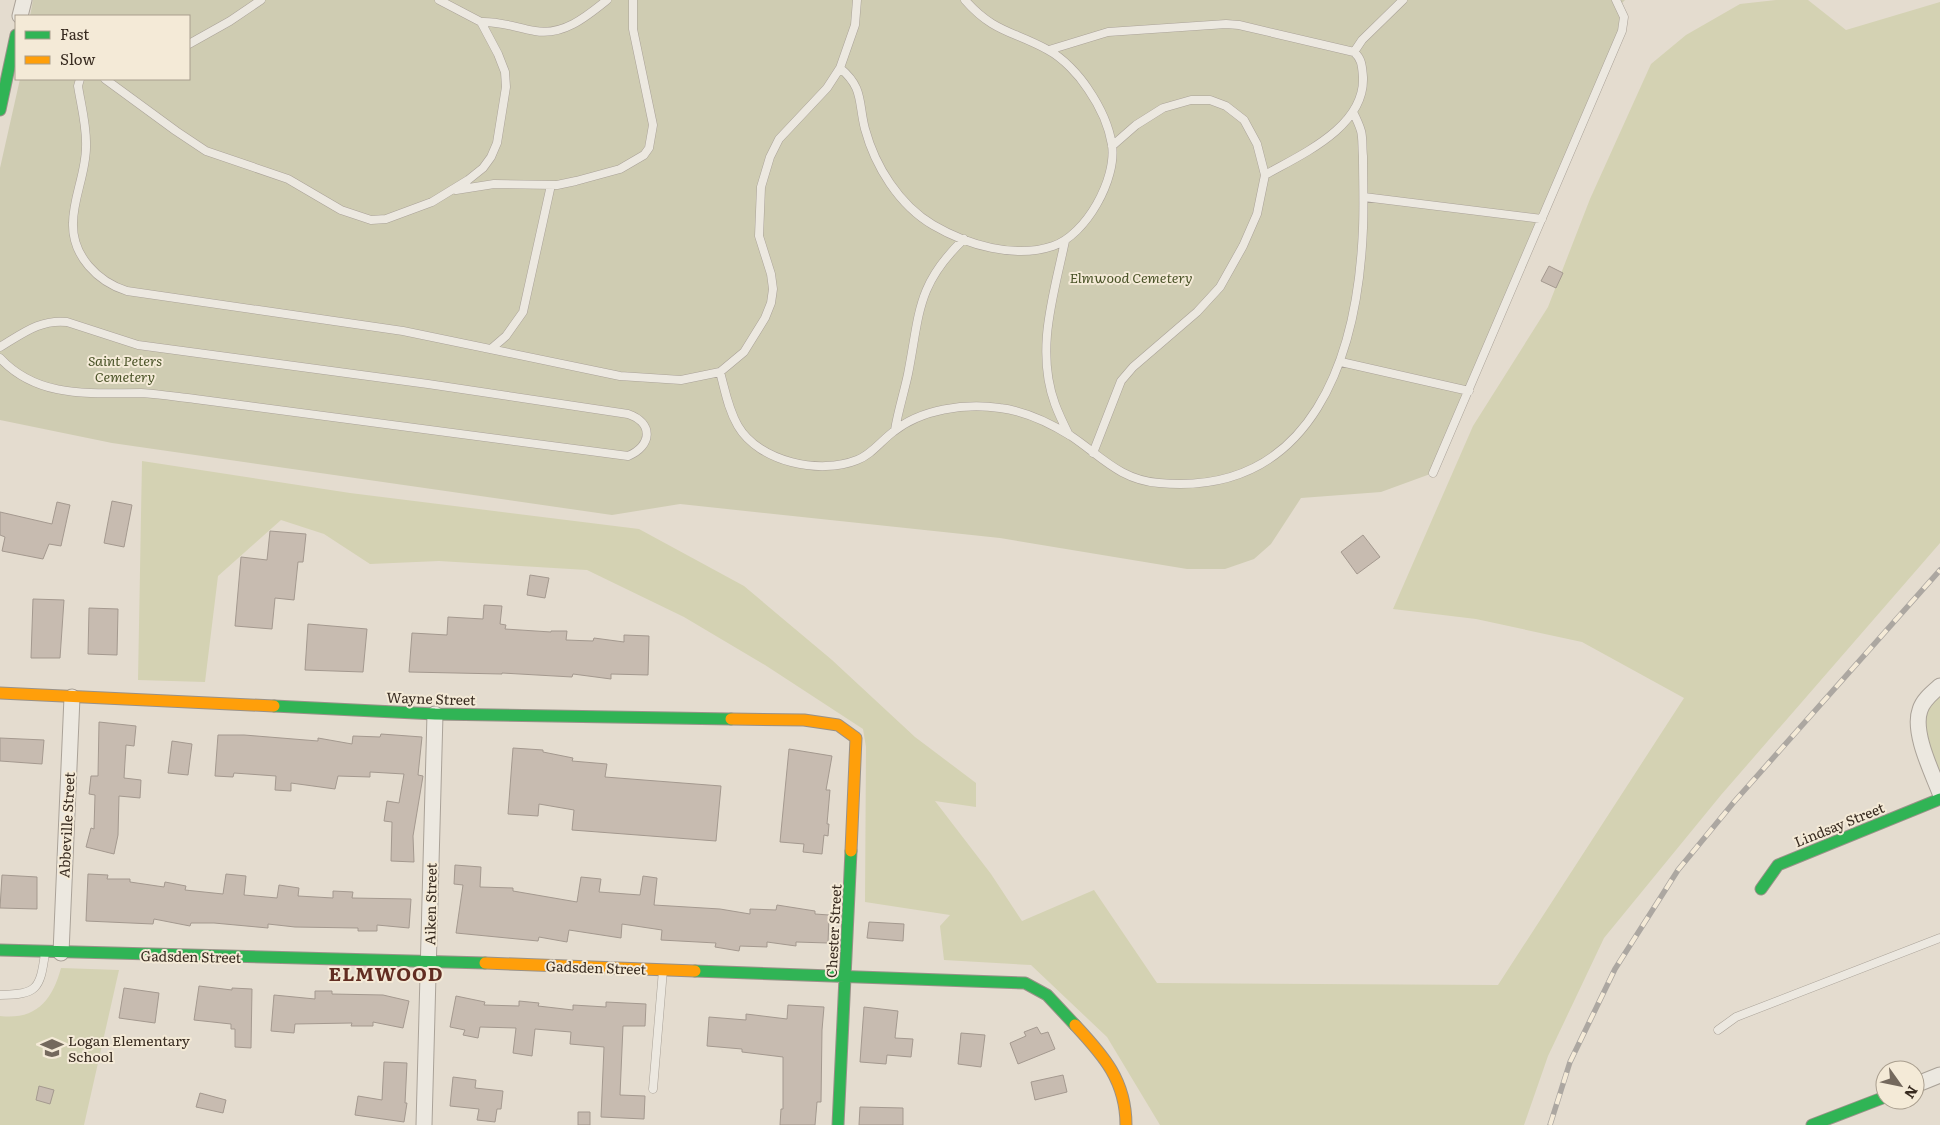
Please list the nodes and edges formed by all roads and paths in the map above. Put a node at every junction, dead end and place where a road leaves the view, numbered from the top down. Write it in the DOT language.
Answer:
graph roads {
  1 [pos="24,0"];
  2 [pos="261,0"];
  3 [pos="440,0"];
  4 [pos="606,0"];
  5 [pos="633,0"];
  6 [pos="858,0"];
  7 [pos="965,0"];
  8 [pos="1402,0"];
  9 [pos="1620,2"];
  10 [pos="20,15"];
  11 [pos="481,22"];
  12 [pos="190,43"];
  13 [pos="15,46"];
  14 [pos="1049,50"];
  15 [pos="1354,52"];
  16 [pos="840,68"];
  17 [pos="80,80"];
  18 [pos="106,80"];
  19 [pos="0,110"];
  20 [pos="1353,112"];
  21 [pos="1112,146"];
  22 [pos="1265,175"];
  23 [pos="552,185"];
  24 [pos="451,192"];
  25 [pos="1364,197"];
  26 [pos="1542,219"];
  27 [pos="964,239"];
  28 [pos="1065,241"];
  29 [pos="0,347"];
  30 [pos="491,349"];
  31 [pos="0,358"];
  32 [pos="1340,362"];
  33 [pos="720,372"];
  34 [pos="1469,391"];
  35 [pos="895,430"];
  36 [pos="1069,435"];
  37 [pos="1093,453"];
  38 [pos="1433,472"];
  39 [pos="1940,686"];
  40 [pos="0,693"];
  41 [pos="72,697"];
  42 [pos="435,714"];
  43 [pos="856,738"];
  44 [pos="1940,793"];
  45 [pos="1940,799"];
  46 [pos="1761,889"];
  47 [pos="1940,938"];
  48 [pos="0,950"];
  49 [pos="45,953"];
  50 [pos="61,953"];
  51 [pos="428,961"];
  52 [pos="663,970"];
  53 [pos="846,977"];
  54 [pos="0,995"];
  55 [pos="1718,1030"];
  56 [pos="1940,1075"];
  57 [pos="1925,1081"];
  58 [pos="653,1089"];
  59 [pos="1875,1101"];
  60 [pos="424,1125"];
  61 [pos="838,1125"];
  62 [pos="1126,1125"];
  63 [pos="1812,1125"];
  1 -- 10 [label="street"];
  2 -- 12 [label="lane"];
  3 -- 11 [label="lane"];
  4 -- 11 [label="lane"];
  5 -- 23 [label="lane"];
  6 -- 16 [label="lane"];
  7 -- 14 [label="lane"];
  8 -- 15 [label="lane"];
  9 -- 26 [label="lane"];
  11 -- 24 [label="lane"];
  13 -- 19 [label="street"];
  14 -- 15 [label="lane"];
  14 -- 21 [label="lane"];
  15 -- 20 [label="lane"];
  16 -- 27 [label="lane"];
  16 -- 33 [label="lane"];
  17 -- 30 [label="lane"];
  18 -- 24 [label="lane"];
  20 -- 22 [label="lane"];
  20 -- 25 [label="lane"];
  21 -- 22 [label="lane"];
  21 -- 28 [label="lane"];
  22 -- 37 [label="lane"];
  23 -- 24 [label="lane"];
  23 -- 30 [label="lane"];
  25 -- 26 [label="lane"];
  25 -- 32 [label="lane"];
  26 -- 34 [label="lane"];
  27 -- 28 [label="lane"];
  27 -- 35 [label="lane"];
  28 -- 36 [label="lane"];
  29 -- 31 [label="lane"];
  30 -- 33 [label="lane"];
  32 -- 34 [label="lane"];
  32 -- 37 [label="lane"];
  33 -- 35 [label="lane"];
  34 -- 38 [label="lane"];
  35 -- 36 [label="lane"];
  36 -- 37 [label="lane"];
  39 -- 44 [label="street"];
  40 -- 41 [label="street, Wayne Street"];
  41 -- 42 [label="street, Wayne Street"];
  41 -- 50 [label="street, Abbeville Street"];
  42 -- 43 [label="street, Wayne Street"];
  42 -- 51 [label="street, Aiken Street"];
  43 -- 53 [label="street, Chester Street"];
  45 -- 46 [label="street, Lindsay Street"];
  47 -- 55 [label="lane"];
  48 -- 49 [label="street, Gadsden Street"];
  49 -- 50 [label="street, Gadsden Street"];
  49 -- 54 [label="lane"];
  50 -- 51 [label="street, Gadsden Street"];
  51 -- 52 [label="street, Gadsden Street"];
  51 -- 60 [label="street, Aiken Street"];
  52 -- 53 [label="street, Gadsden Street"];
  52 -- 58 [label="lane"];
  53 -- 61 [label="street, Chester Street"];
  53 -- 62 [label="street, Gadsden Street"];
  56 -- 57 [label="street"];
  59 -- 63 [label="street"];
}
